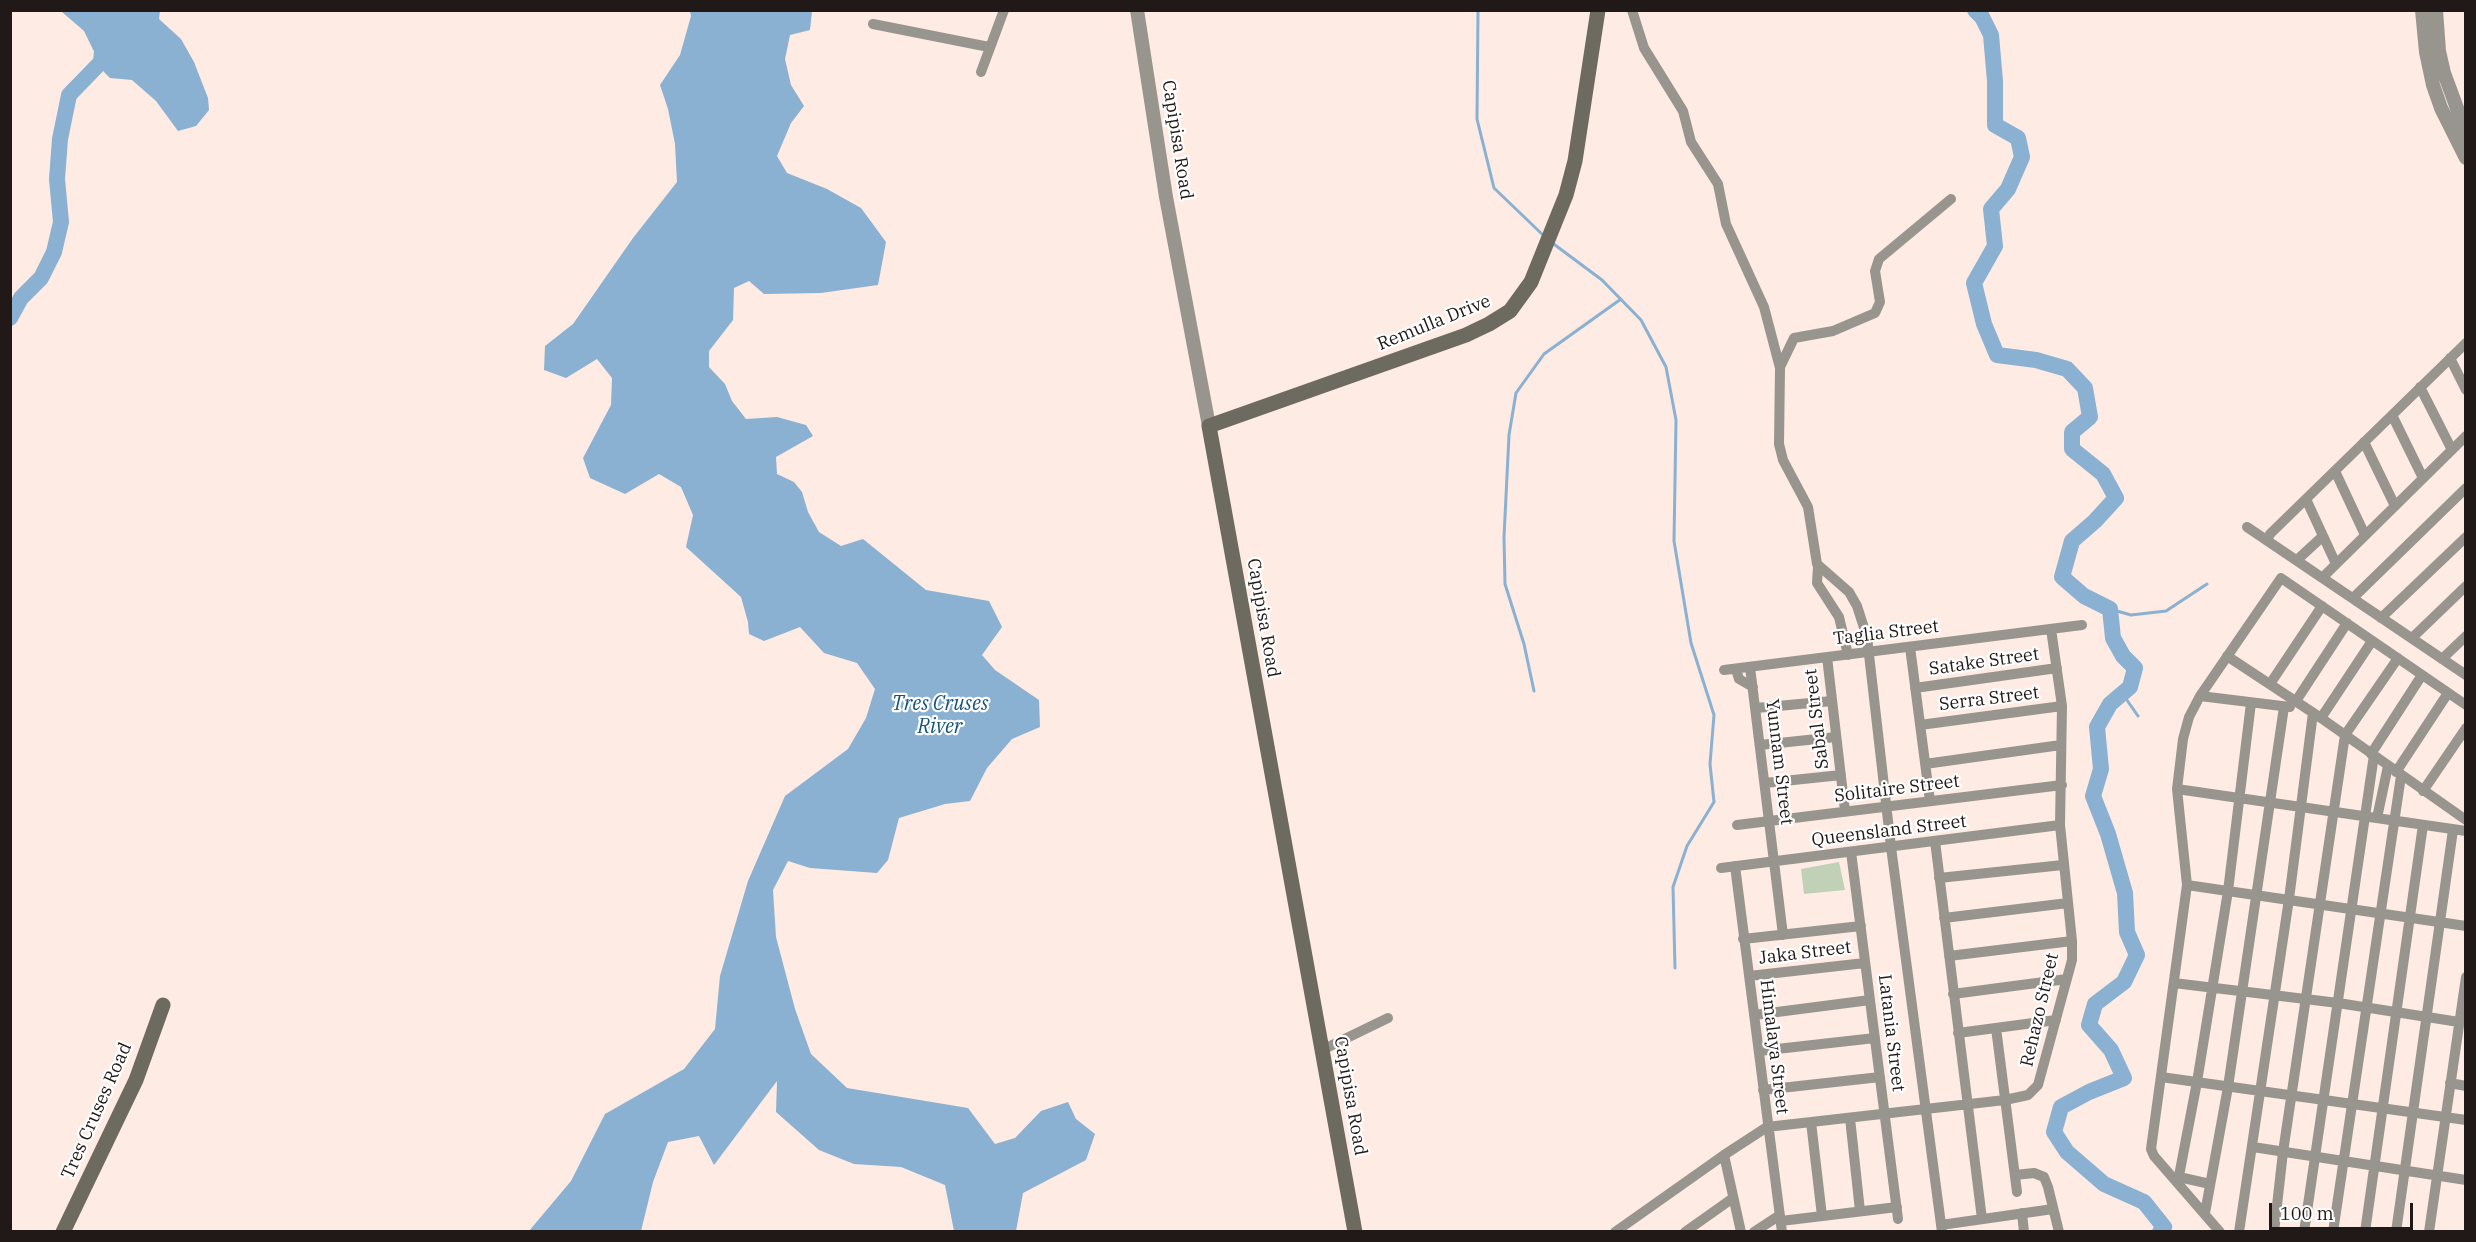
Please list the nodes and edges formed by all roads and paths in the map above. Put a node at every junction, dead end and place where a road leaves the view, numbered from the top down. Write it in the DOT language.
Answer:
graph roads {
  1 [pos="1004,10"];
  2 [pos="1137,10"];
  3 [pos="1598,10"];
  4 [pos="1632,10"];
  5 [pos="2422,10"];
  6 [pos="2436,10"];
  7 [pos="873,24"];
  8 [pos="989,48"];
  9 [pos="981,72"];
  10 [pos="2462,152"];
  11 [pos="1951,199"];
  12 [pos="2466,343"];
  13 [pos="2450,358"];
  14 [pos="1780,368"];
  15 [pos="2420,387"];
  16 [pos="2466,390"];
  17 [pos="2392,415"];
  18 [pos="1209,426"];
  19 [pos="2466,436"];
  20 [pos="2364,442"];
  21 [pos="2452,450"];
  22 [pos="2335,471"];
  23 [pos="2423,478"];
  24 [pos="2466,488"];
  25 [pos="2306,499"];
  26 [pos="2395,506"];
  27 [pos="2247,527"];
  28 [pos="2365,535"];
  29 [pos="2323,536"];
  30 [pos="2466,537"];
  31 [pos="2267,540"];
  32 [pos="2297,560"];
  33 [pos="2336,564"];
  34 [pos="1818,567"];
  35 [pos="2322,578"];
  36 [pos="2466,586"];
  37 [pos="2353,598"];
  38 [pos="2322,606"];
  39 [pos="2381,618"];
  40 [pos="2347,623"];
  41 [pos="2082,625"];
  42 [pos="2051,630"];
  43 [pos="2466,636"];
  44 [pos="2412,638"];
  45 [pos="2372,641"];
  46 [pos="1910,647"];
  47 [pos="1869,652"];
  48 [pos="1848,655"];
  49 [pos="2227,656"];
  50 [pos="1827,657"];
  51 [pos="2398,658"];
  52 [pos="2442,659"];
  53 [pos="1750,667"];
  54 [pos="2057,668"];
  55 [pos="1736,669"];
  56 [pos="1724,670"];
  57 [pos="2422,675"];
  58 [pos="2466,675"];
  59 [pos="2270,684"];
  60 [pos="1753,687"];
  61 [pos="1915,688"];
  62 [pos="2448,693"];
  63 [pos="2200,696"];
  64 [pos="1832,701"];
  65 [pos="2251,703"];
  66 [pos="2466,705"];
  67 [pos="2062,706"];
  68 [pos="2284,707"];
  69 [pos="1756,708"];
  70 [pos="2309,710"];
  71 [pos="1920,725"];
  72 [pos="2466,728"];
  73 [pos="2345,735"];
  74 [pos="1836,737"];
  75 [pos="1760,745"];
  76 [pos="2061,745"];
  77 [pos="2372,754"];
  78 [pos="1925,764"];
  79 [pos="2395,771"];
  80 [pos="1841,776"];
  81 [pos="1765,783"];
  82 [pos="2062,785"];
  83 [pos="2177,789"];
  84 [pos="2423,791"];
  85 [pos="2241,797"];
  86 [pos="1930,801"];
  87 [pos="2271,802"];
  88 [pos="1887,806"];
  89 [pos="2301,806"];
  90 [pos="2333,810"];
  91 [pos="1845,812"];
  92 [pos="2365,816"];
  93 [pos="2377,818"];
  94 [pos="2466,820"];
  95 [pos="1770,821"];
  96 [pos="2394,821"];
  97 [pos="1737,825"];
  98 [pos="2060,825"];
  99 [pos="2424,825"];
  100 [pos="2453,830"];
  101 [pos="2466,831"];
  102 [pos="1935,842"];
  103 [pos="1891,847"];
  104 [pos="1851,852"];
  105 [pos="1775,862"];
  106 [pos="2063,865"];
  107 [pos="1735,867"];
  108 [pos="1721,868"];
  109 [pos="1939,878"];
  110 [pos="2187,885"];
  111 [pos="2228,891"];
  112 [pos="2258,895"];
  113 [pos="2289,899"];
  114 [pos="2068,903"];
  115 [pos="2321,904"];
  116 [pos="2351,909"];
  117 [pos="2380,913"];
  118 [pos="1944,918"];
  119 [pos="2410,918"];
  120 [pos="2441,922"];
  121 [pos="1861,926"];
  122 [pos="2466,926"];
  123 [pos="1783,935"];
  124 [pos="1743,939"];
  125 [pos="2072,941"];
  126 [pos="1949,956"];
  127 [pos="1865,963"];
  128 [pos="1749,976"];
  129 [pos="2466,977"];
  130 [pos="2067,979"];
  131 [pos="2174,983"];
  132 [pos="2212,987"];
  133 [pos="2243,991"];
  134 [pos="1953,994"];
  135 [pos="2275,996"];
  136 [pos="2307,999"];
  137 [pos="1870,1000"];
  138 [pos="2338,1003"];
  139 [pos="163,1005"];
  140 [pos="2367,1008"];
  141 [pos="2397,1013"];
  142 [pos="1754,1015"];
  143 [pos="2426,1017"];
  144 [pos="1388,1018"];
  145 [pos="2056,1020"];
  146 [pos="2459,1022"];
  147 [pos="1996,1028"];
  148 [pos="1958,1033"];
  149 [pos="1875,1038"];
  150 [pos="1322,1050"];
  151 [pos="1759,1051"];
  152 [pos="1880,1077"];
  153 [pos="2161,1077"];
  154 [pos="2197,1082"];
  155 [pos="2450,1083"];
  156 [pos="2466,1086"];
  157 [pos="2228,1087"];
  158 [pos="1764,1090"];
  159 [pos="2260,1091"];
  160 [pos="2293,1095"];
  161 [pos="2006,1100"];
  162 [pos="2323,1100"];
  163 [pos="2352,1104"];
  164 [pos="1967,1105"];
  165 [pos="2383,1108"];
  166 [pos="1927,1110"];
  167 [pos="2414,1113"];
  168 [pos="1885,1114"];
  169 [pos="2445,1117"];
  170 [pos="1850,1118"];
  171 [pos="2466,1120"];
  172 [pos="1811,1122"];
  173 [pos="1767,1127"];
  174 [pos="2253,1147"];
  175 [pos="2283,1152"];
  176 [pos="1724,1155"];
  177 [pos="2316,1157"];
  178 [pos="2344,1161"];
  179 [pos="2374,1166"];
  180 [pos="2404,1171"];
  181 [pos="2015,1175"];
  182 [pos="2437,1176"];
  183 [pos="2178,1179"];
  184 [pos="2466,1180"];
  185 [pos="2210,1184"];
  186 [pos="2017,1192"];
  187 [pos="1733,1198"];
  188 [pos="1897,1207"];
  189 [pos="2053,1209"];
  190 [pos="1860,1211"];
  191 [pos="2022,1213"];
  192 [pos="2205,1214"];
  193 [pos="1822,1216"];
  194 [pos="1898,1219"];
  195 [pos="1982,1219"];
  196 [pos="1781,1222"];
  197 [pos="1947,1228"];
  198 [pos="63,1232"];
  199 [pos="1355,1232"];
  200 [pos="1616,1232"];
  201 [pos="1685,1232"];
  202 [pos="1741,1232"];
  203 [pos="1754,1232"];
  204 [pos="2024,1232"];
  205 [pos="2059,1232"];
  206 [pos="2220,1232"];
  207 [pos="2239,1232"];
  208 [pos="2274,1232"];
  209 [pos="2304,1232"];
  210 [pos="2333,1232"];
  211 [pos="2365,1232"];
  212 [pos="2396,1232"];
  213 [pos="2429,1232"];
  1 -- 8 [label="street"];
  2 -- 18 [label="street, Capipisa Road"];
  3 -- 18 [label="main road, Remulla Drive"];
  4 -- 14 [label="street"];
  5 -- 10 [label="street"];
  6 -- 10 [label="street"];
  7 -- 8 [label="street"];
  8 -- 9 [label="street"];
  11 -- 14 [label="street"];
  12 -- 13 [label="street"];
  13 -- 15 [label="street"];
  13 -- 16 [label="street"];
  14 -- 34 [label="street"];
  15 -- 17 [label="street"];
  15 -- 21 [label="street"];
  17 -- 20 [label="street"];
  17 -- 23 [label="street"];
  18 -- 150 [label="main road, Capipisa Road"];
  19 -- 21 [label="street"];
  20 -- 22 [label="street"];
  20 -- 26 [label="street"];
  21 -- 23 [label="street"];
  22 -- 25 [label="street"];
  22 -- 28 [label="street"];
  23 -- 26 [label="street"];
  24 -- 37 [label="street"];
  25 -- 29 [label="street"];
  25 -- 31 [label="street"];
  26 -- 28 [label="street"];
  27 -- 31 [label="street"];
  28 -- 33 [label="street"];
  29 -- 32 [label="street"];
  29 -- 33 [label="street"];
  30 -- 39 [label="street"];
  31 -- 32 [label="street"];
  32 -- 35 [label="street"];
  33 -- 35 [label="street"];
  34 -- 47 [label="street"];
  34 -- 48 [label="street"];
  35 -- 37 [label="street"];
  36 -- 44 [label="street"];
  37 -- 39 [label="street"];
  38 -- 40 [label="street"];
  38 -- 49 [label="street"];
  38 -- 59 [label="street"];
  39 -- 44 [label="street"];
  40 -- 45 [label="street"];
  40 -- 70 [label="street"];
  41 -- 42 [label="street, Taglia Street"];
  42 -- 46 [label="street, Taglia Street"];
  42 -- 54 [label="street, Rehazo Street"];
  43 -- 52 [label="street"];
  44 -- 52 [label="street"];
  45 -- 51 [label="street"];
  45 -- 70 [label="street"];
  46 -- 47 [label="street, Taglia Street"];
  46 -- 61 [label="street"];
  47 -- 48 [label="street, Taglia Street"];
  47 -- 88 [label="street"];
  48 -- 50 [label="street, Taglia Street"];
  49 -- 59 [label="street"];
  49 -- 63 [label="street"];
  50 -- 53 [label="street, Taglia Street"];
  50 -- 64 [label="street, Sabal Street"];
  51 -- 57 [label="street"];
  51 -- 73 [label="street"];
  52 -- 58 [label="street"];
  53 -- 55 [label="street, Taglia Street"];
  53 -- 60 [label="street, Yunnam Street"];
  54 -- 61 [label="street, Satake Street"];
  54 -- 67 [label="street, Rehazo Street"];
  55 -- 56 [label="street, Taglia Street"];
  55 -- 60 [label="street"];
  57 -- 62 [label="street"];
  57 -- 77 [label="street"];
  59 -- 70 [label="street"];
  60 -- 69 [label="street, Yunnam Street"];
  61 -- 71 [label="street"];
  62 -- 66 [label="street"];
  62 -- 79 [label="street"];
  63 -- 65 [label="street"];
  63 -- 83 [label="street"];
  64 -- 69 [label="street"];
  64 -- 74 [label="street, Sabal Street"];
  65 -- 68 [label="street"];
  65 -- 85 [label="street"];
  67 -- 71 [label="street, Serra Street"];
  67 -- 76 [label="street, Rehazo Street"];
  68 -- 70 [label="street"];
  68 -- 87 [label="street"];
  69 -- 75 [label="street, Yunnam Street"];
  70 -- 73 [label="street"];
  70 -- 89 [label="street"];
  71 -- 78 [label="street"];
  72 -- 84 [label="street"];
  73 -- 77 [label="street"];
  73 -- 90 [label="street"];
  74 -- 75 [label="street"];
  74 -- 80 [label="street, Sabal Street"];
  75 -- 81 [label="street, Yunnam Street"];
  76 -- 78 [label="street"];
  76 -- 82 [label="street, Rehazo Street"];
  77 -- 79 [label="street"];
  77 -- 92 [label="street"];
  78 -- 86 [label="street"];
  79 -- 84 [label="street"];
  79 -- 93 [label="street"];
  79 -- 96 [label="street"];
  80 -- 81 [label="street"];
  80 -- 91 [label="street, Sabal Street"];
  81 -- 95 [label="street, Yunnam Street"];
  82 -- 86 [label="street, Solitaire Street"];
  82 -- 98 [label="street, Rehazo Street"];
  83 -- 85 [label="street"];
  83 -- 110 [label="street"];
  84 -- 94 [label="street"];
  85 -- 87 [label="street"];
  85 -- 111 [label="street"];
  86 -- 88 [label="street, Solitaire Street"];
  87 -- 89 [label="street"];
  87 -- 112 [label="street"];
  88 -- 91 [label="street, Solitaire Street"];
  88 -- 103 [label="street"];
  89 -- 90 [label="street"];
  89 -- 113 [label="street"];
  90 -- 92 [label="street"];
  90 -- 115 [label="street"];
  91 -- 95 [label="street, Solitaire Street"];
  92 -- 93 [label="street"];
  92 -- 116 [label="street"];
  93 -- 96 [label="street"];
  95 -- 97 [label="street, Solitaire Street"];
  95 -- 105 [label="street, Yunnam Street"];
  96 -- 99 [label="street"];
  96 -- 117 [label="street"];
  98 -- 102 [label="street, Queensland Street"];
  98 -- 106 [label="street, Rehazo Street"];
  99 -- 100 [label="street"];
  99 -- 119 [label="street"];
  100 -- 101 [label="street"];
  100 -- 120 [label="street"];
  102 -- 103 [label="street, Queensland Street"];
  102 -- 109 [label="street"];
  103 -- 104 [label="street, Queensland Street"];
  103 -- 166 [label="street"];
  104 -- 105 [label="street, Queensland Street"];
  104 -- 121 [label="street, Latania Street"];
  105 -- 107 [label="street, Queensland Street"];
  105 -- 123 [label="street, Yunnam Street"];
  106 -- 109 [label="street"];
  106 -- 114 [label="street, Rehazo Street"];
  107 -- 108 [label="street, Queensland Street"];
  107 -- 124 [label="street, Himalaya Street"];
  109 -- 118 [label="street"];
  110 -- 111 [label="street"];
  110 -- 131 [label="street"];
  111 -- 112 [label="street"];
  111 -- 132 [label="street"];
  112 -- 113 [label="street"];
  112 -- 133 [label="street"];
  113 -- 115 [label="street"];
  113 -- 135 [label="street"];
  114 -- 118 [label="street"];
  114 -- 125 [label="street, Rehazo Street"];
  115 -- 116 [label="street"];
  115 -- 136 [label="street"];
  116 -- 117 [label="street"];
  116 -- 138 [label="street"];
  117 -- 119 [label="street"];
  117 -- 140 [label="street"];
  118 -- 126 [label="street"];
  119 -- 120 [label="street"];
  119 -- 141 [label="street"];
  120 -- 122 [label="street"];
  120 -- 143 [label="street"];
  121 -- 123 [label="street"];
  121 -- 127 [label="street, Latania Street"];
  123 -- 124 [label="street"];
  124 -- 128 [label="street, Himalaya Street"];
  125 -- 126 [label="street"];
  125 -- 130 [label="street, Rehazo Street"];
  126 -- 134 [label="street"];
  127 -- 128 [label="street, Jaka Street"];
  127 -- 137 [label="street, Latania Street"];
  128 -- 142 [label="street, Himalaya Street"];
  129 -- 146 [label="street"];
  130 -- 134 [label="street"];
  130 -- 145 [label="street, Rehazo Street"];
  131 -- 132 [label="street"];
  131 -- 153 [label="street"];
  132 -- 133 [label="street"];
  132 -- 154 [label="street"];
  133 -- 135 [label="street"];
  133 -- 157 [label="street"];
  134 -- 148 [label="street"];
  135 -- 136 [label="street"];
  135 -- 159 [label="street"];
  136 -- 138 [label="street"];
  136 -- 160 [label="street"];
  137 -- 142 [label="street"];
  137 -- 149 [label="street, Latania Street"];
  138 -- 140 [label="street"];
  138 -- 162 [label="street"];
  139 -- 198 [label="main road, Tres Cruses Road"];
  140 -- 141 [label="street"];
  140 -- 163 [label="street"];
  141 -- 143 [label="street"];
  141 -- 165 [label="street"];
  142 -- 151 [label="street, Himalaya Street"];
  143 -- 146 [label="street"];
  143 -- 167 [label="street"];
  144 -- 150 [label="street"];
  145 -- 147 [label="street"];
  145 -- 161 [label="street, Rehazo Street"];
  146 -- 155 [label="street"];
  147 -- 148 [label="street"];
  147 -- 161 [label="street"];
  148 -- 164 [label="street"];
  149 -- 151 [label="street"];
  149 -- 152 [label="street, Latania Street"];
  150 -- 199 [label="main road, Capipisa Road"];
  151 -- 158 [label="street, Himalaya Street"];
  152 -- 158 [label="street"];
  152 -- 168 [label="street, Latania Street"];
  153 -- 154 [label="street"];
  153 -- 183 [label="street"];
  154 -- 157 [label="street"];
  154 -- 183 [label="street"];
  155 -- 156 [label="street"];
  155 -- 169 [label="street"];
  157 -- 159 [label="street"];
  157 -- 185 [label="street"];
  158 -- 173 [label="street, Himalaya Street"];
  159 -- 160 [label="street"];
  159 -- 174 [label="street"];
  160 -- 162 [label="street"];
  160 -- 175 [label="street"];
  161 -- 164 [label="street, Rehazo Street"];
  161 -- 181 [label="street"];
  162 -- 163 [label="street"];
  162 -- 177 [label="street"];
  163 -- 165 [label="street"];
  163 -- 178 [label="street"];
  164 -- 166 [label="street, Rehazo Street"];
  164 -- 195 [label="street"];
  165 -- 167 [label="street"];
  165 -- 179 [label="street"];
  166 -- 168 [label="street, Rehazo Street"];
  166 -- 197 [label="street"];
  167 -- 169 [label="street"];
  167 -- 180 [label="street"];
  168 -- 170 [label="street, Rehazo Street"];
  168 -- 188 [label="street, Latania Street"];
  169 -- 171 [label="street"];
  169 -- 182 [label="street"];
  170 -- 172 [label="street, Rehazo Street"];
  170 -- 190 [label="street"];
  172 -- 173 [label="street, Rehazo Street"];
  172 -- 193 [label="street"];
  173 -- 176 [label="street"];
  173 -- 196 [label="street, Himalaya Street"];
  174 -- 175 [label="street"];
  174 -- 207 [label="street"];
  175 -- 177 [label="street"];
  175 -- 208 [label="street"];
  176 -- 187 [label="street"];
  176 -- 200 [label="street"];
  177 -- 178 [label="street"];
  177 -- 209 [label="street"];
  178 -- 179 [label="street"];
  178 -- 210 [label="street"];
  179 -- 180 [label="street"];
  179 -- 211 [label="street"];
  180 -- 182 [label="street"];
  180 -- 212 [label="street"];
  181 -- 186 [label="street"];
  181 -- 189 [label="street"];
  182 -- 184 [label="street"];
  182 -- 213 [label="street"];
  183 -- 185 [label="street"];
  183 -- 192 [label="street"];
  185 -- 192 [label="street"];
  187 -- 201 [label="street"];
  187 -- 202 [label="street"];
  188 -- 190 [label="street"];
  188 -- 194 [label="street, Latania Street"];
  189 -- 191 [label="street"];
  189 -- 205 [label="street"];
  190 -- 193 [label="street"];
  191 -- 195 [label="street"];
  191 -- 204 [label="street"];
  192 -- 206 [label="street"];
  193 -- 196 [label="street"];
  195 -- 197 [label="street"];
  196 -- 203 [label="street"];
}
